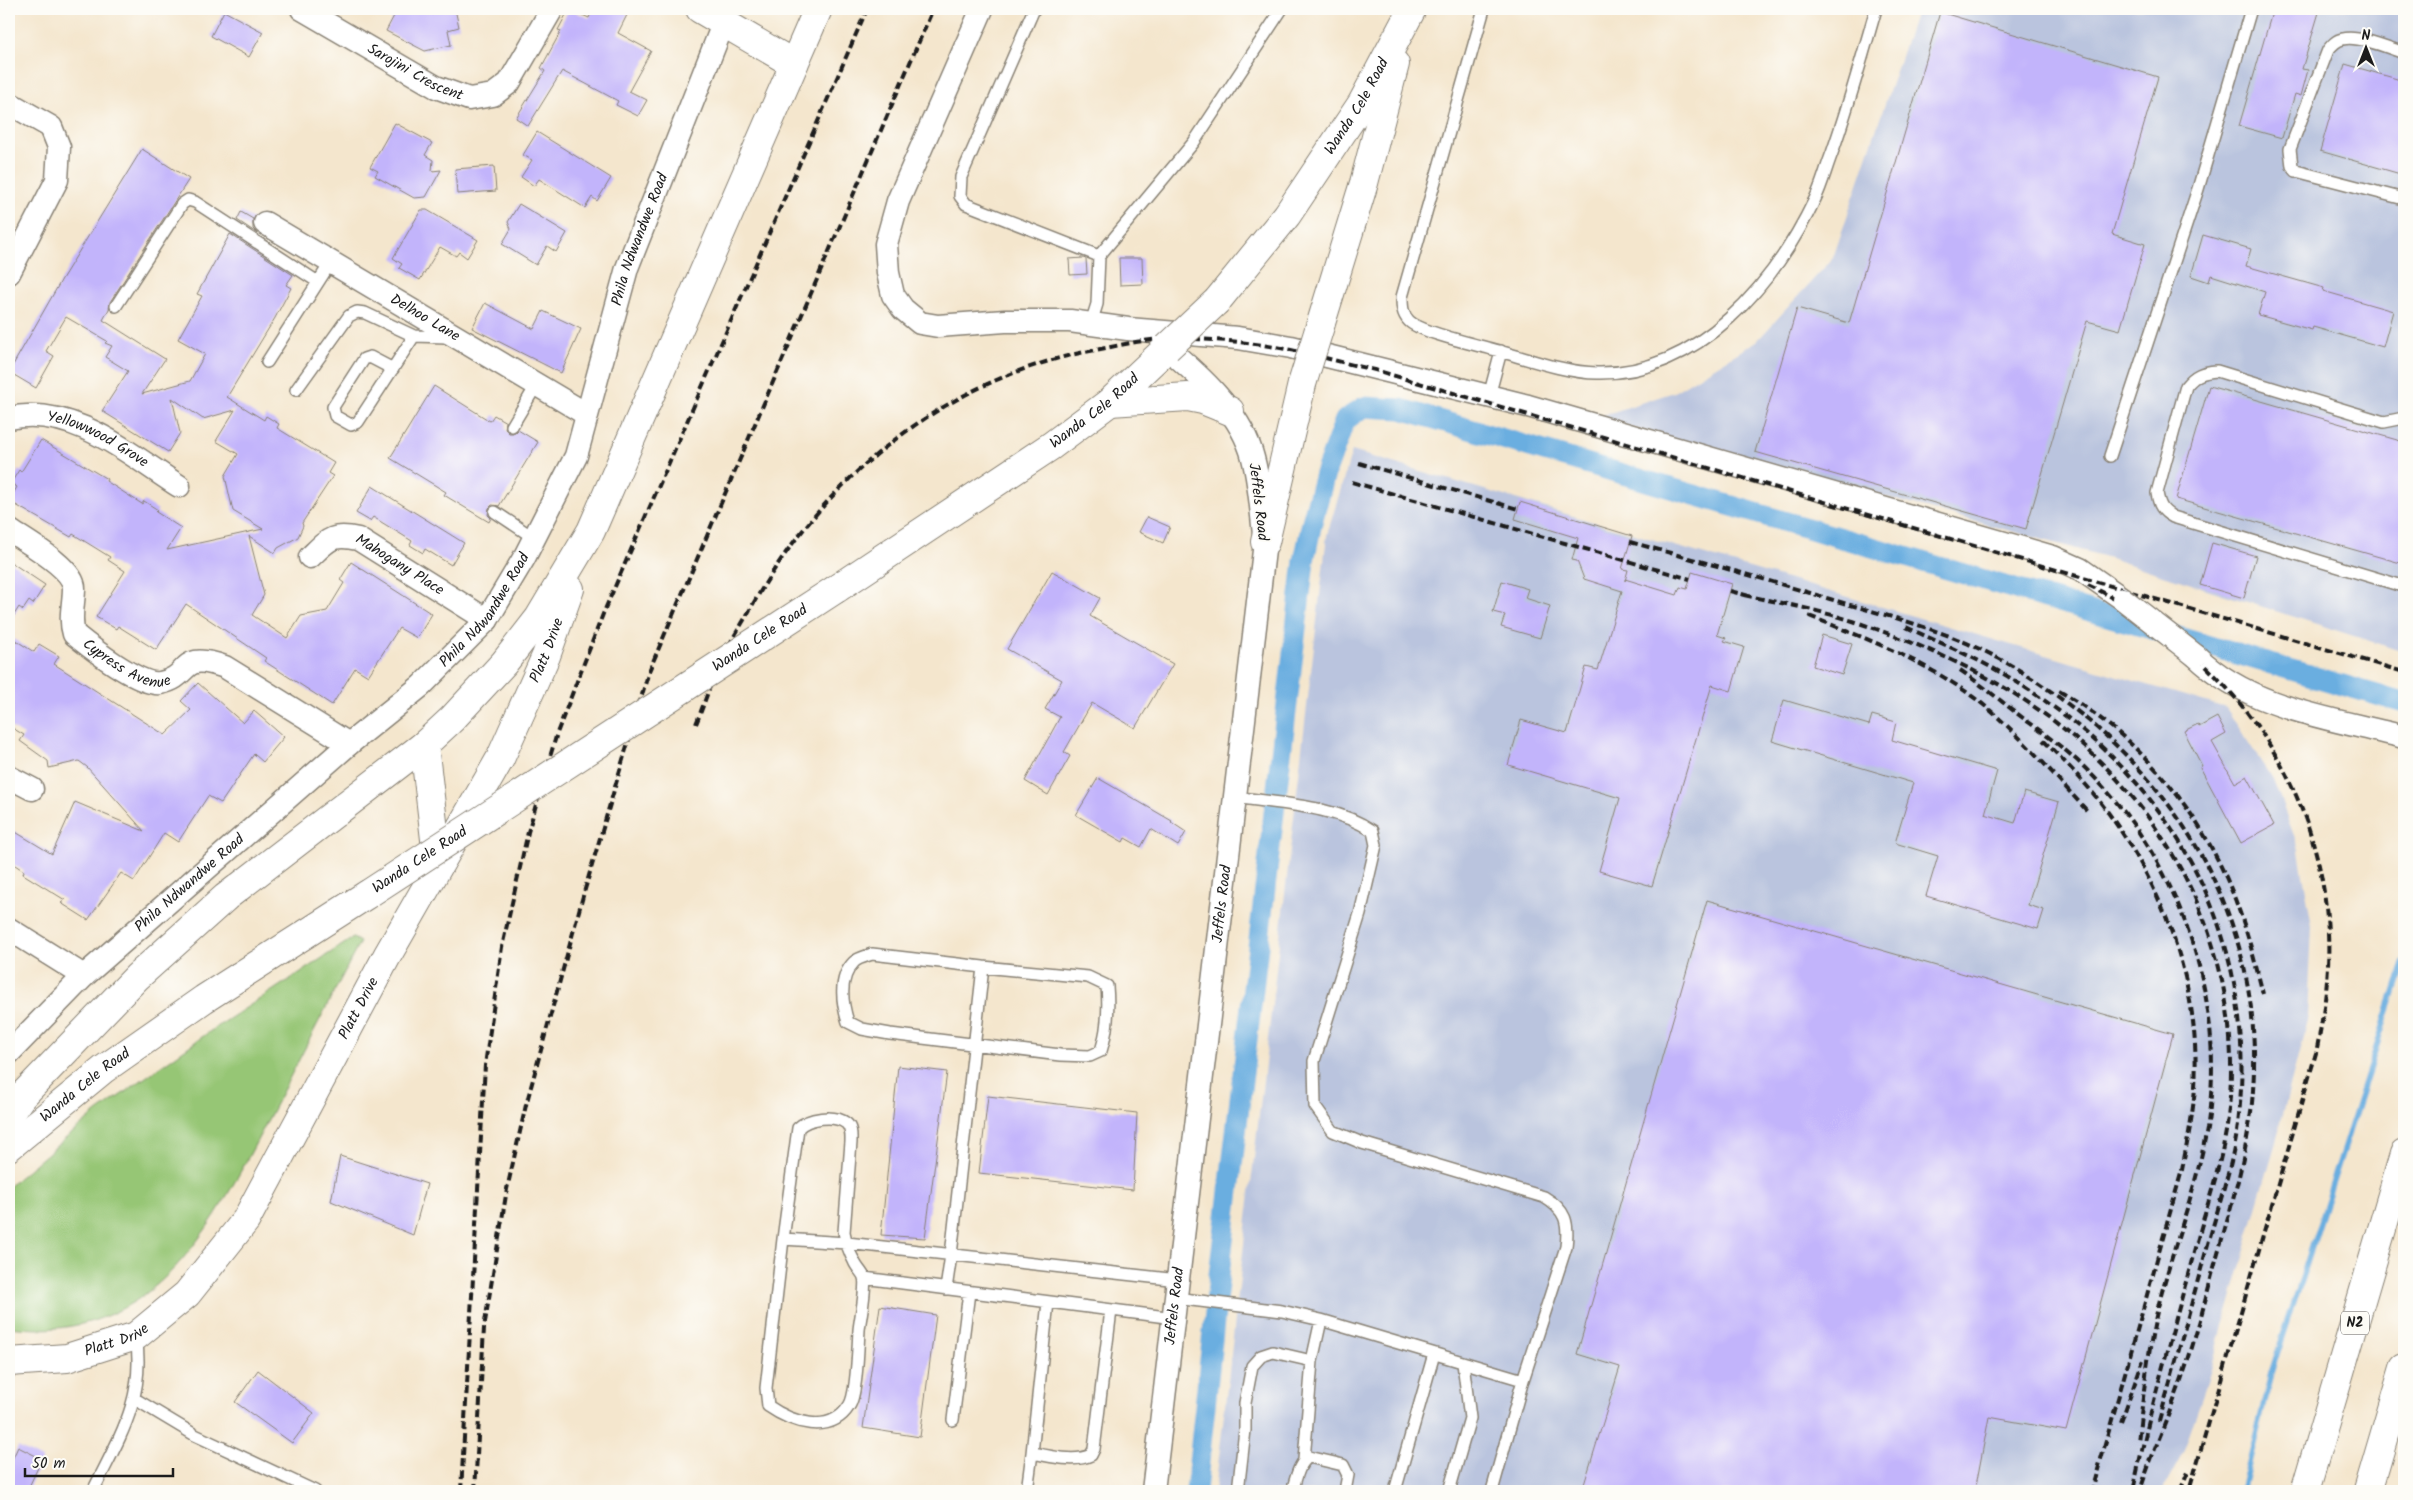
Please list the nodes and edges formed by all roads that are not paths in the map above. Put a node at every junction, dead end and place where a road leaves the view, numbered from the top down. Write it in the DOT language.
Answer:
graph roads {
  1 [pos="302,9"];
  2 [pos="552,9"];
  3 [pos="818,9"];
  4 [pos="982,9"];
  5 [pos="1034,9"];
  6 [pos="1282,9"];
  7 [pos="1484,9"];
  8 [pos="1876,9"];
  9 [pos="2251,9"];
  10 [pos="717,13"];
  11 [pos="1409,15"];
  12 [pos="2404,53"];
  13 [pos="794,64"];
  14 [pos="9,103"];
  15 [pos="2404,199"];
  16 [pos="264,223"];
  17 [pos="1099,256"];
  18 [pos="331,262"];
  19 [pos="9,273"];
  20 [pos="318,282"];
  21 [pos="116,306"];
  22 [pos="1091,323"];
  23 [pos="414,336"];
  24 [pos="456,337"];
  25 [pos="1501,351"];
  26 [pos="1158,356"];
  27 [pos="267,362"];
  28 [pos="393,369"];
  29 [pos="537,384"];
  30 [pos="296,390"];
  31 [pos="1489,396"];
  32 [pos="1110,402"];
  33 [pos="1230,411"];
  34 [pos="586,414"];
  35 [pos="9,418"];
  36 [pos="2404,418"];
  37 [pos="512,426"];
  38 [pos="2110,456"];
  39 [pos="179,486"];
  40 [pos="495,512"];
  41 [pos="9,530"];
  42 [pos="591,531"];
  43 [pos="534,538"];
  44 [pos="1265,542"];
  45 [pos="310,558"];
  46 [pos="2404,584"];
  47 [pos="487,620"];
  48 [pos="2404,736"];
  49 [pos="349,744"];
  50 [pos="424,745"];
  51 [pos="1235,797"];
  52 [pos="438,865"];
  53 [pos="9,929"];
  54 [pos="982,967"];
  55 [pos="84,976"];
  56 [pos="974,1045"];
  57 [pos="9,1052"];
  58 [pos="9,1114"];
  59 [pos="9,1147"];
  60 [pos="2404,1154"];
  61 [pos="783,1239"];
  62 [pos="847,1243"];
  63 [pos="951,1255"];
  64 [pos="864,1278"];
  65 [pos="946,1289"];
  66 [pos="969,1292"];
  67 [pos="1176,1299"];
  68 [pos="1048,1302"];
  69 [pos="1112,1310"];
  70 [pos="1321,1320"];
  71 [pos="136,1336"];
  72 [pos="1434,1354"];
  73 [pos="1312,1361"];
  74 [pos="9,1362"];
  75 [pos="1464,1363"];
  76 [pos="2404,1368"];
  77 [pos="1523,1380"];
  78 [pos="135,1399"];
  79 [pos="953,1420"];
  80 [pos="1032,1453"];
  81 [pos="1304,1460"];
  82 [pos="93,1491"];
  83 [pos="315,1491"];
  84 [pos="1027,1491"];
  85 [pos="1153,1491"];
  86 [pos="1238,1491"];
  87 [pos="1292,1491"];
  88 [pos="1344,1491"];
  89 [pos="1395,1491"];
  90 [pos="1449,1491"];
  91 [pos="1492,1491"];
  92 [pos="2304,1491"];
  93 [pos="2368,1491"];
  1 -- 2 [label="street, Sarojini Crescent"];
  3 -- 13 [label="main road"];
  4 -- 22 [label="street"];
  5 -- 17 [label="lane"];
  6 -- 17 [label="lane"];
  7 -- 25 [label="lane"];
  8 -- 25 [label="lane"];
  9 -- 38 [label="lane"];
  10 -- 13 [label="main road"];
  10 -- 34 [label="street, Phila Ndwandwe Road"];
  11 -- 26 [label="main road, Wanda Cele Road, bridge"];
  11 -- 44 [label="main road, bridge"];
  12 -- 15 [label="lane"];
  13 -- 42 [label="main road"];
  14 -- 19 [label="street"];
  16 -- 18 [label="street, Delhoo Lane"];
  17 -- 22 [label="lane"];
  18 -- 20 [label="lane"];
  18 -- 24 [label="street, Delhoo Lane"];
  20 -- 21 [label="lane"];
  20 -- 27 [label="lane"];
  22 -- 31 [label="street"];
  23 -- 24 [label="lane"];
  23 -- 28 [label="lane"];
  23 -- 30 [label="lane"];
  24 -- 29 [label="street, Delhoo Lane"];
  25 -- 31 [label="lane"];
  26 -- 32 [label="main road, Wanda Cele Road"];
  26 -- 33 [label="street, Jeffels Road"];
  28 -- 28 [label="lane"];
  29 -- 34 [label="street, Delhoo Lane"];
  29 -- 37 [label="lane"];
  31 -- 48 [label="street, bridge"];
  32 -- 33 [label="main road"];
  32 -- 59 [label="main road, Wanda Cele Road, bridge"];
  33 -- 44 [label="street, Jeffels Road"];
  34 -- 43 [label="street, Phila Ndwandwe Road"];
  35 -- 39 [label="street, Yellowwood Grove"];
  36 -- 46 [label="lane"];
  40 -- 43 [label="lane"];
  41 -- 49 [label="street, Cypress Avenue"];
  42 -- 50 [label="main road"];
  42 -- 52 [label="main road, Platt Drive"];
  43 -- 47 [label="street, Phila Ndwandwe Road"];
  44 -- 51 [label="street, Jeffels Road"];
  45 -- 47 [label="street, Mahogany Place"];
  47 -- 49 [label="street, Phila Ndwandwe Road"];
  49 -- 55 [label="street, Phila Ndwandwe Road"];
  50 -- 52 [label="main road"];
  50 -- 58 [label="main road"];
  51 -- 67 [label="street, Jeffels Road"];
  51 -- 77 [label="lane"];
  52 -- 71 [label="main road, Platt Drive"];
  53 -- 55 [label="street"];
  54 -- 56 [label="lane"];
  54 -- 56 [label="lane"];
  54 -- 56 [label="lane"];
  55 -- 57 [label="street, Phila Ndwandwe Road"];
  56 -- 63 [label="lane"];
  60 -- 92 [label="main road, N2"];
  61 -- 62 [label="lane"];
  61 -- 62 [label="lane"];
  61 -- 64 [label="lane"];
  62 -- 63 [label="lane"];
  62 -- 64 [label="lane"];
  63 -- 65 [label="lane"];
  63 -- 67 [label="lane"];
  64 -- 65 [label="lane"];
  65 -- 66 [label="lane"];
  66 -- 68 [label="lane"];
  66 -- 79 [label="lane"];
  67 -- 69 [label="lane"];
  67 -- 70 [label="lane"];
  67 -- 85 [label="street, Jeffels Road"];
  68 -- 69 [label="lane"];
  68 -- 80 [label="lane"];
  69 -- 80 [label="lane"];
  70 -- 72 [label="lane"];
  70 -- 73 [label="lane"];
  71 -- 74 [label="main road, Platt Drive"];
  71 -- 78 [label="lane"];
  72 -- 75 [label="lane"];
  72 -- 89 [label="lane"];
  73 -- 81 [label="lane"];
  73 -- 86 [label="lane"];
  75 -- 77 [label="lane"];
  75 -- 90 [label="lane"];
  76 -- 93 [label="main road"];
  77 -- 91 [label="lane"];
  78 -- 82 [label="lane"];
  78 -- 83 [label="lane"];
  80 -- 84 [label="lane"];
  81 -- 87 [label="lane"];
  81 -- 88 [label="lane"];
}
